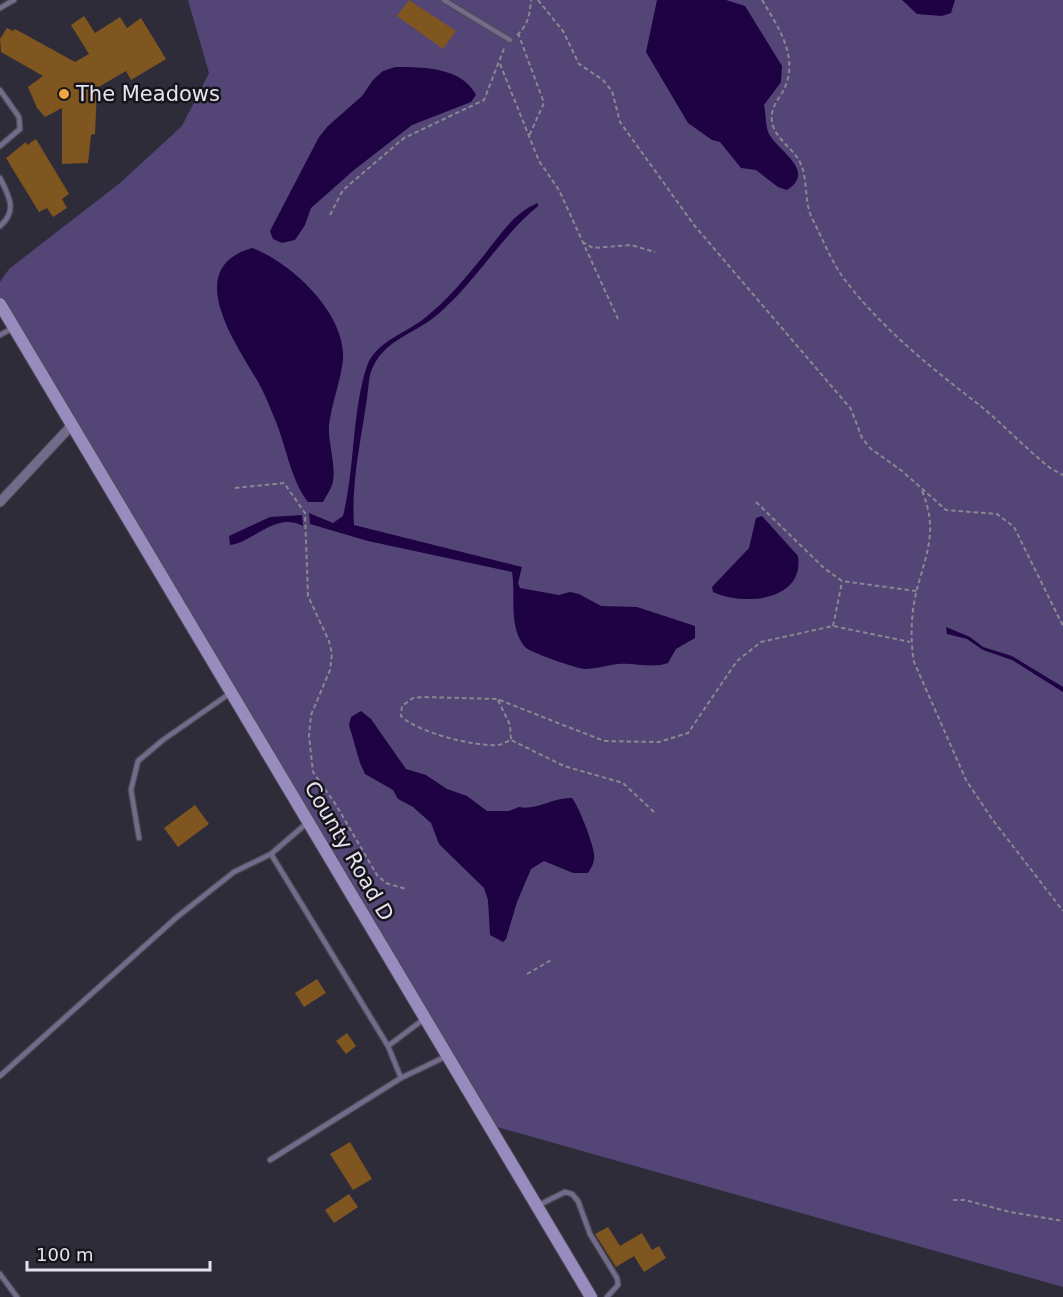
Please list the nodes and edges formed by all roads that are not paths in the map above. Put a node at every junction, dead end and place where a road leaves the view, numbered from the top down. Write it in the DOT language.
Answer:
graph roads {
  1 [pos="14,0"];
  2 [pos="444,0"];
  3 [pos="0,8"];
  4 [pos="510,40"];
  5 [pos="0,90"];
  6 [pos="0,146"];
  7 [pos="0,178"];
  8 [pos="0,226"];
  9 [pos="0,304"];
  10 [pos="14,327"];
  11 [pos="0,335"];
  12 [pos="71,426"];
  13 [pos="0,502"];
  14 [pos="231,692"];
  15 [pos="309,821"];
  16 [pos="139,838"];
  17 [pos="271,854"];
  18 [pos="424,1019"];
  19 [pos="388,1046"];
  20 [pos="447,1056"];
  21 [pos="0,1076"];
  22 [pos="401,1078"];
  23 [pos="270,1160"];
  24 [pos="537,1206"];
  25 [pos="0,1274"];
  26 [pos="17,1297"];
  27 [pos="591,1297"];
  28 [pos="607,1297"];
  1 -- 3 [label="lane"];
  2 -- 4 [label="lane"];
  5 -- 6 [label="lane"];
  7 -- 8 [label="lane"];
  9 -- 10 [label="main road, County Road D"];
  10 -- 11 [label="lane"];
  10 -- 12 [label="main road, County Road D"];
  12 -- 13 [label="street"];
  12 -- 14 [label="main road, County Road D"];
  14 -- 15 [label="main road, County Road D"];
  14 -- 16 [label="lane"];
  15 -- 17 [label="lane"];
  15 -- 18 [label="main road, County Road D"];
  17 -- 19 [label="lane"];
  17 -- 21 [label="lane"];
  18 -- 19 [label="lane"];
  18 -- 20 [label="main road, County Road D"];
  19 -- 22 [label="lane"];
  20 -- 22 [label="lane"];
  20 -- 24 [label="main road, County Road D"];
  22 -- 23 [label="lane"];
  24 -- 27 [label="main road, County Road D"];
  24 -- 28 [label="lane"];
  25 -- 26 [label="lane"];
}
